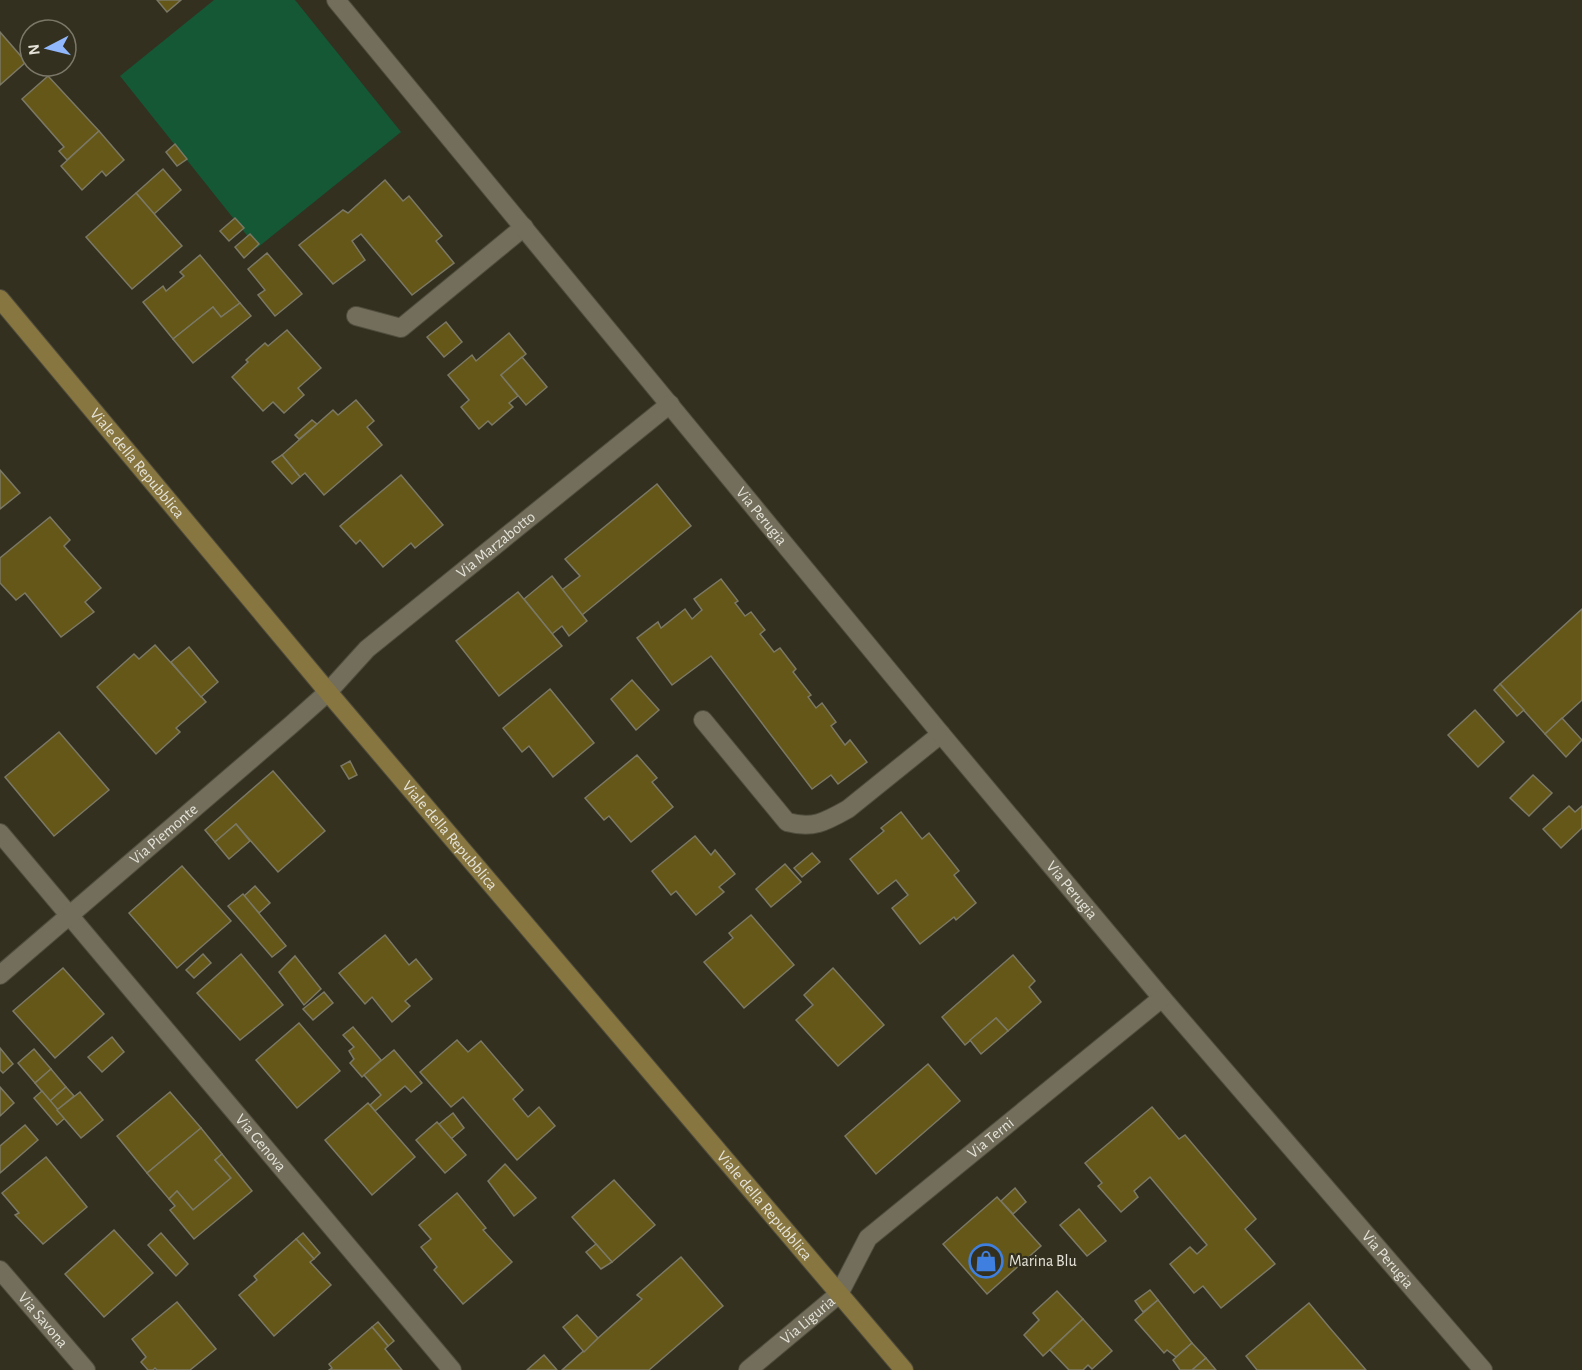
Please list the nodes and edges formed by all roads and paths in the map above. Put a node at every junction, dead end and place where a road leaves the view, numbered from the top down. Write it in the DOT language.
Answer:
graph roads {
  1 [pos="336,0"];
  2 [pos="524,227"];
  3 [pos="0,299"];
  4 [pos="356,316"];
  5 [pos="670,404"];
  6 [pos="328,692"];
  7 [pos="703,720"];
  8 [pos="941,734"];
  9 [pos="0,833"];
  10 [pos="70,915"];
  11 [pos="0,975"];
  12 [pos="1162,998"];
  13 [pos="0,1270"];
  14 [pos="839,1294"];
  15 [pos="86,1370"];
  16 [pos="452,1370"];
  17 [pos="748,1370"];
  18 [pos="904,1370"];
  19 [pos="1483,1370"];
  1 -- 2 [label="street, Via Perugia"];
  2 -- 4 [label="street"];
  2 -- 5 [label="street, Via Perugia"];
  3 -- 6 [label="street, Viale della Repubblica"];
  5 -- 6 [label="street, Via Marzabotto"];
  5 -- 8 [label="street, Via Perugia"];
  6 -- 10 [label="street, Via Piemonte"];
  6 -- 14 [label="street, Viale della Repubblica"];
  7 -- 8 [label="street"];
  8 -- 12 [label="street, Via Perugia"];
  9 -- 10 [label="street, Via Genova"];
  10 -- 11 [label="street, Via Piemonte"];
  10 -- 16 [label="street, Via Genova"];
  12 -- 14 [label="street, Via Terni"];
  12 -- 19 [label="street, Via Perugia"];
  13 -- 15 [label="street, Via Savona"];
  14 -- 17 [label="street, Via Liguria"];
  14 -- 18 [label="street, Viale della Repubblica"];
}
